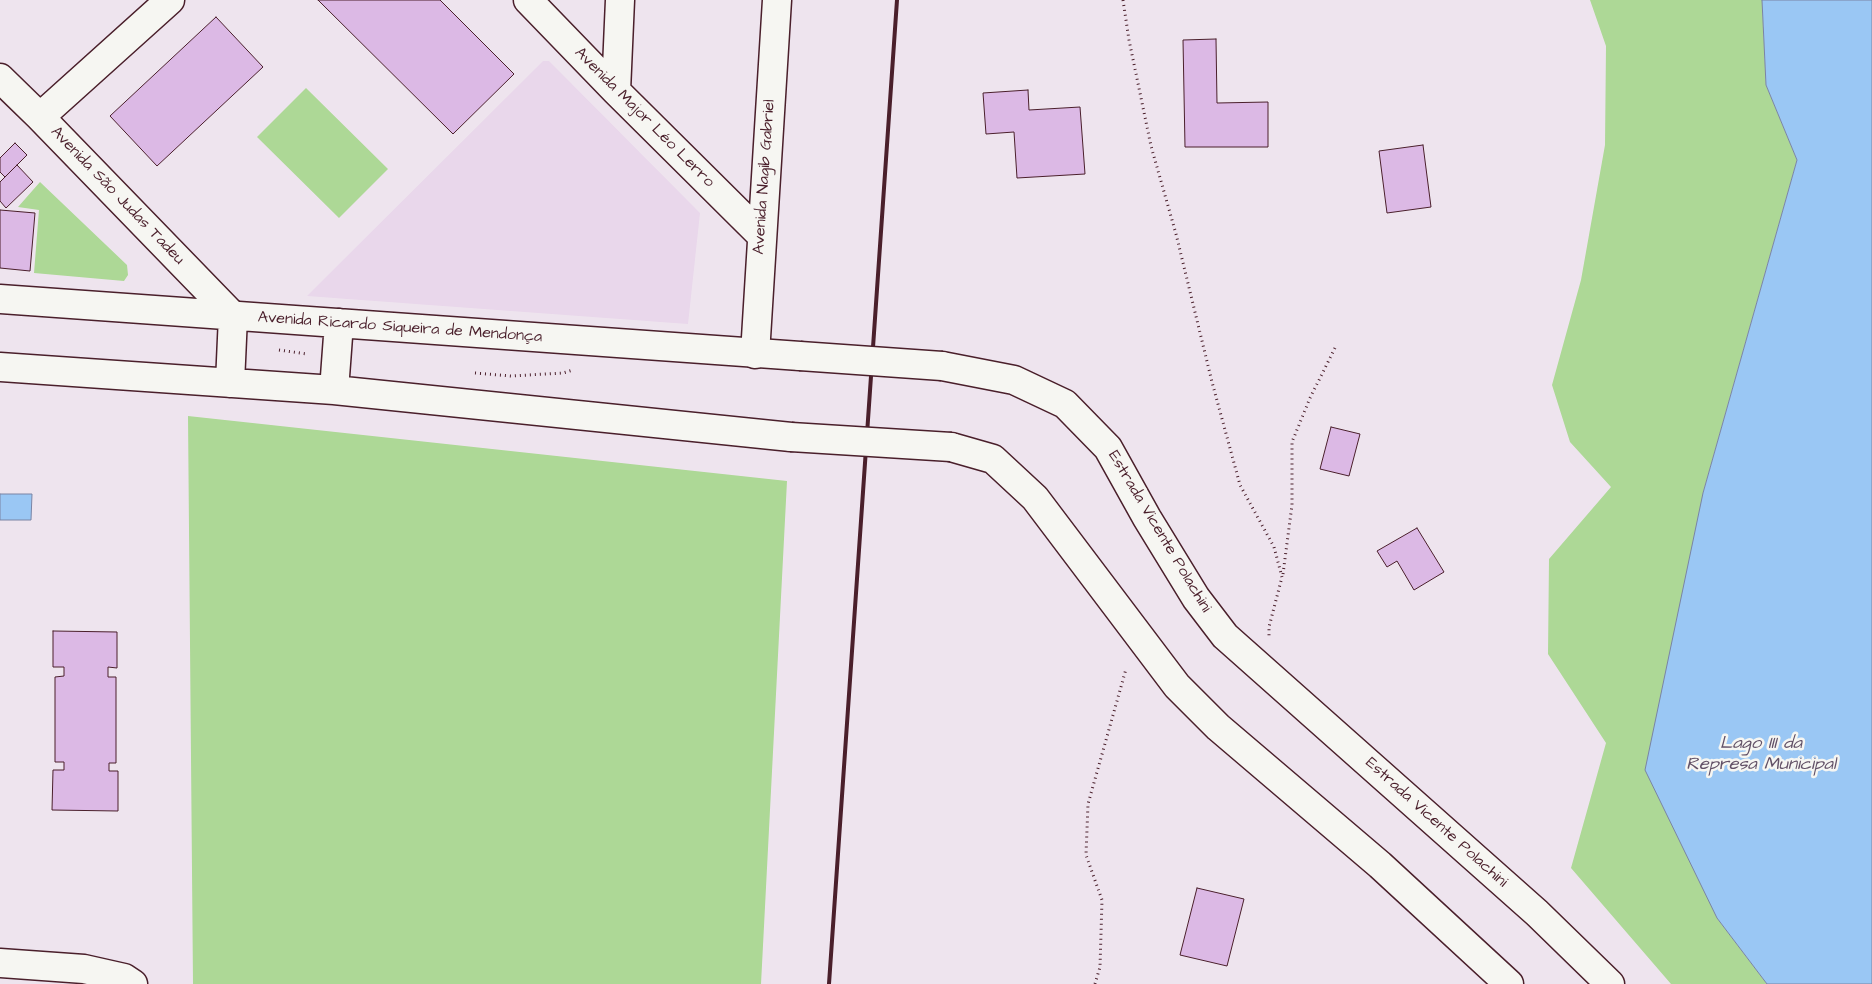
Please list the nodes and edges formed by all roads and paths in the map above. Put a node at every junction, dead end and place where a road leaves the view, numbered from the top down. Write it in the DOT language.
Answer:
graph roads {
  1 [pos="170,0"];
  2 [pos="528,0"];
  3 [pos="620,0"];
  4 [pos="777,0"];
  5 [pos="1123,0"];
  6 [pos="5,90"];
  7 [pos="616,91"];
  8 [pos="40,117"];
  9 [pos="761,235"];
  10 [pos="0,299"];
  11 [pos="233,316"];
  12 [pos="340,323"];
  13 [pos="1336,346"];
  14 [pos="755,354"];
  15 [pos="800,356"];
  16 [pos="0,367"];
  17 [pos="230,383"];
  18 [pos="334,390"];
  19 [pos="1282,577"];
  20 [pos="1136,634"];
  21 [pos="1271,677"];
  22 [pos="0,963"];
  23 [pos="133,984"];
  24 [pos="1095,984"];
  25 [pos="1509,984"];
  26 [pos="1610,984"];
  1 -- 8 [label="main road"];
  2 -- 7 [label="main road, Avenida Major Léo Lerro"];
  3 -- 7 [label="main road"];
  4 -- 9 [label="main road, Avenida Nagib Gabriel"];
  5 -- 19 [label="path"];
  6 -- 8 [label="main road, Avenida São Judas Tadeu"];
  7 -- 9 [label="main road, Avenida Major Léo Lerro"];
  8 -- 11 [label="main road, Avenida São Judas Tadeu"];
  9 -- 14 [label="main road, Avenida Nagib Gabriel"];
  10 -- 11 [label="main road, Avenida Ricardo Siqueira de Mendonça"];
  11 -- 12 [label="main road, Avenida Ricardo Siqueira de Mendonça"];
  11 -- 17 [label="main road"];
  12 -- 14 [label="main road, Avenida Ricardo Siqueira de Mendonça"];
  12 -- 18 [label="main road"];
  13 -- 19 [label="path"];
  14 -- 15 [label="main road, Avenida Ricardo Siqueira de Mendonça"];
  15 -- 21 [label="main road, Estrada Vicente Polachini, bridge"];
  16 -- 17 [label="main road"];
  17 -- 18 [label="main road"];
  18 -- 20 [label="main road, bridge"];
  19 -- 21 [label="path"];
  20 -- 24 [label="path"];
  20 -- 25 [label="main road"];
  21 -- 26 [label="main road, Estrada Vicente Polachini"];
  22 -- 23 [label="main road"];
}
